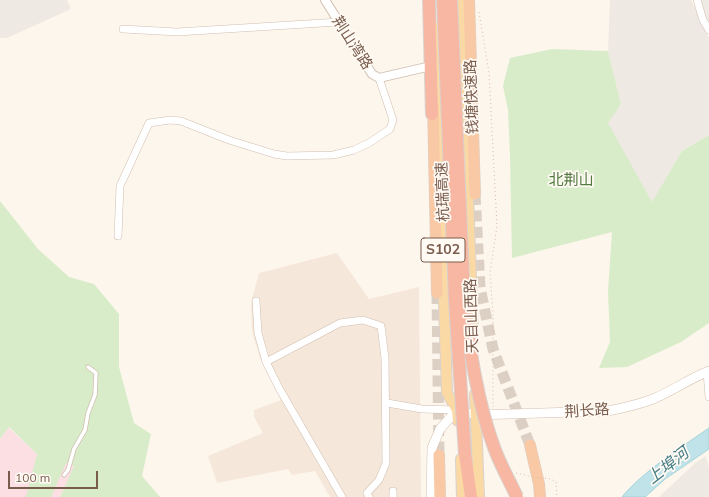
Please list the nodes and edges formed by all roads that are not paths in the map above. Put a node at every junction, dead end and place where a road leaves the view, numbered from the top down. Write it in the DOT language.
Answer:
graph roads {
  1 [pos="325,0"];
  2 [pos="429,0"];
  3 [pos="434,0"];
  4 [pos="443,0"];
  5 [pos="451,0"];
  6 [pos="461,0"];
  7 [pos="469,0"];
  8 [pos="697,0"];
  9 [pos="339,22"];
  10 [pos="124,29"];
  11 [pos="709,30"];
  12 [pos="434,65"];
  13 [pos="379,78"];
  14 [pos="432,114"];
  15 [pos="475,194"];
  16 [pos="118,236"];
  17 [pos="437,293"];
  18 [pos="256,301"];
  19 [pos="266,362"];
  20 [pos="88,367"];
  21 [pos="708,371"];
  22 [pos="709,397"];
  23 [pos="387,404"];
  24 [pos="457,410"];
  25 [pos="476,415"];
  26 [pos="530,445"];
  27 [pos="495,452"];
  28 [pos="465,454"];
  29 [pos="439,456"];
  30 [pos="64,475"];
  31 [pos="478,495"];
  32 [pos="342,497"];
  33 [pos="369,497"];
  34 [pos="431,497"];
  35 [pos="440,497"];
  36 [pos="462,497"];
  37 [pos="466,497"];
  38 [pos="508,497"];
  39 [pos="517,497"];
  40 [pos="540,497"];
  1 -- 9 [label="street, 荆山湾路"];
  2 -- 12 [label="highway"];
  3 -- 12 [label="main road, 天目山西路 / S102"];
  4 -- 28 [label="highway, 杭瑞高速, bridge"];
  5 -- 27 [label="highway, 杭瑞高速, bridge"];
  6 -- 25 [label="main road, 天目山西路 / S102"];
  7 -- 15 [label="highway, 钱塘快速路"];
  8 -- 11 [label="street"];
  9 -- 10 [label="street"];
  9 -- 13 [label="street, 荆山湾路"];
  12 -- 13 [label="street, 荆山湾路"];
  12 -- 14 [label="highway"];
  12 -- 24 [label="main road, 天目山西路 / S102"];
  13 -- 16 [label="street"];
  14 -- 17 [label="highway"];
  18 -- 19 [label="street"];
  19 -- 23 [label="street"];
  19 -- 32 [label="street"];
  20 -- 30 [label="lane"];
  21 -- 22 [label="street"];
  21 -- 25 [label="main road, 荆长路"];
  23 -- 24 [label="street"];
  23 -- 33 [label="street"];
  24 -- 25 [label="main road, 荆长路"];
  24 -- 34 [label="main road"];
  24 -- 36 [label="main road, 天目山西路 / S102"];
  25 -- 31 [label="main road, 天目山西路 / S102"];
  26 -- 40 [label="highway"];
  27 -- 38 [label="highway, bridge"];
  27 -- 39 [label="highway, bridge"];
  28 -- 31 [label="highway"];
  28 -- 37 [label="highway"];
  29 -- 35 [label="highway"];
}
